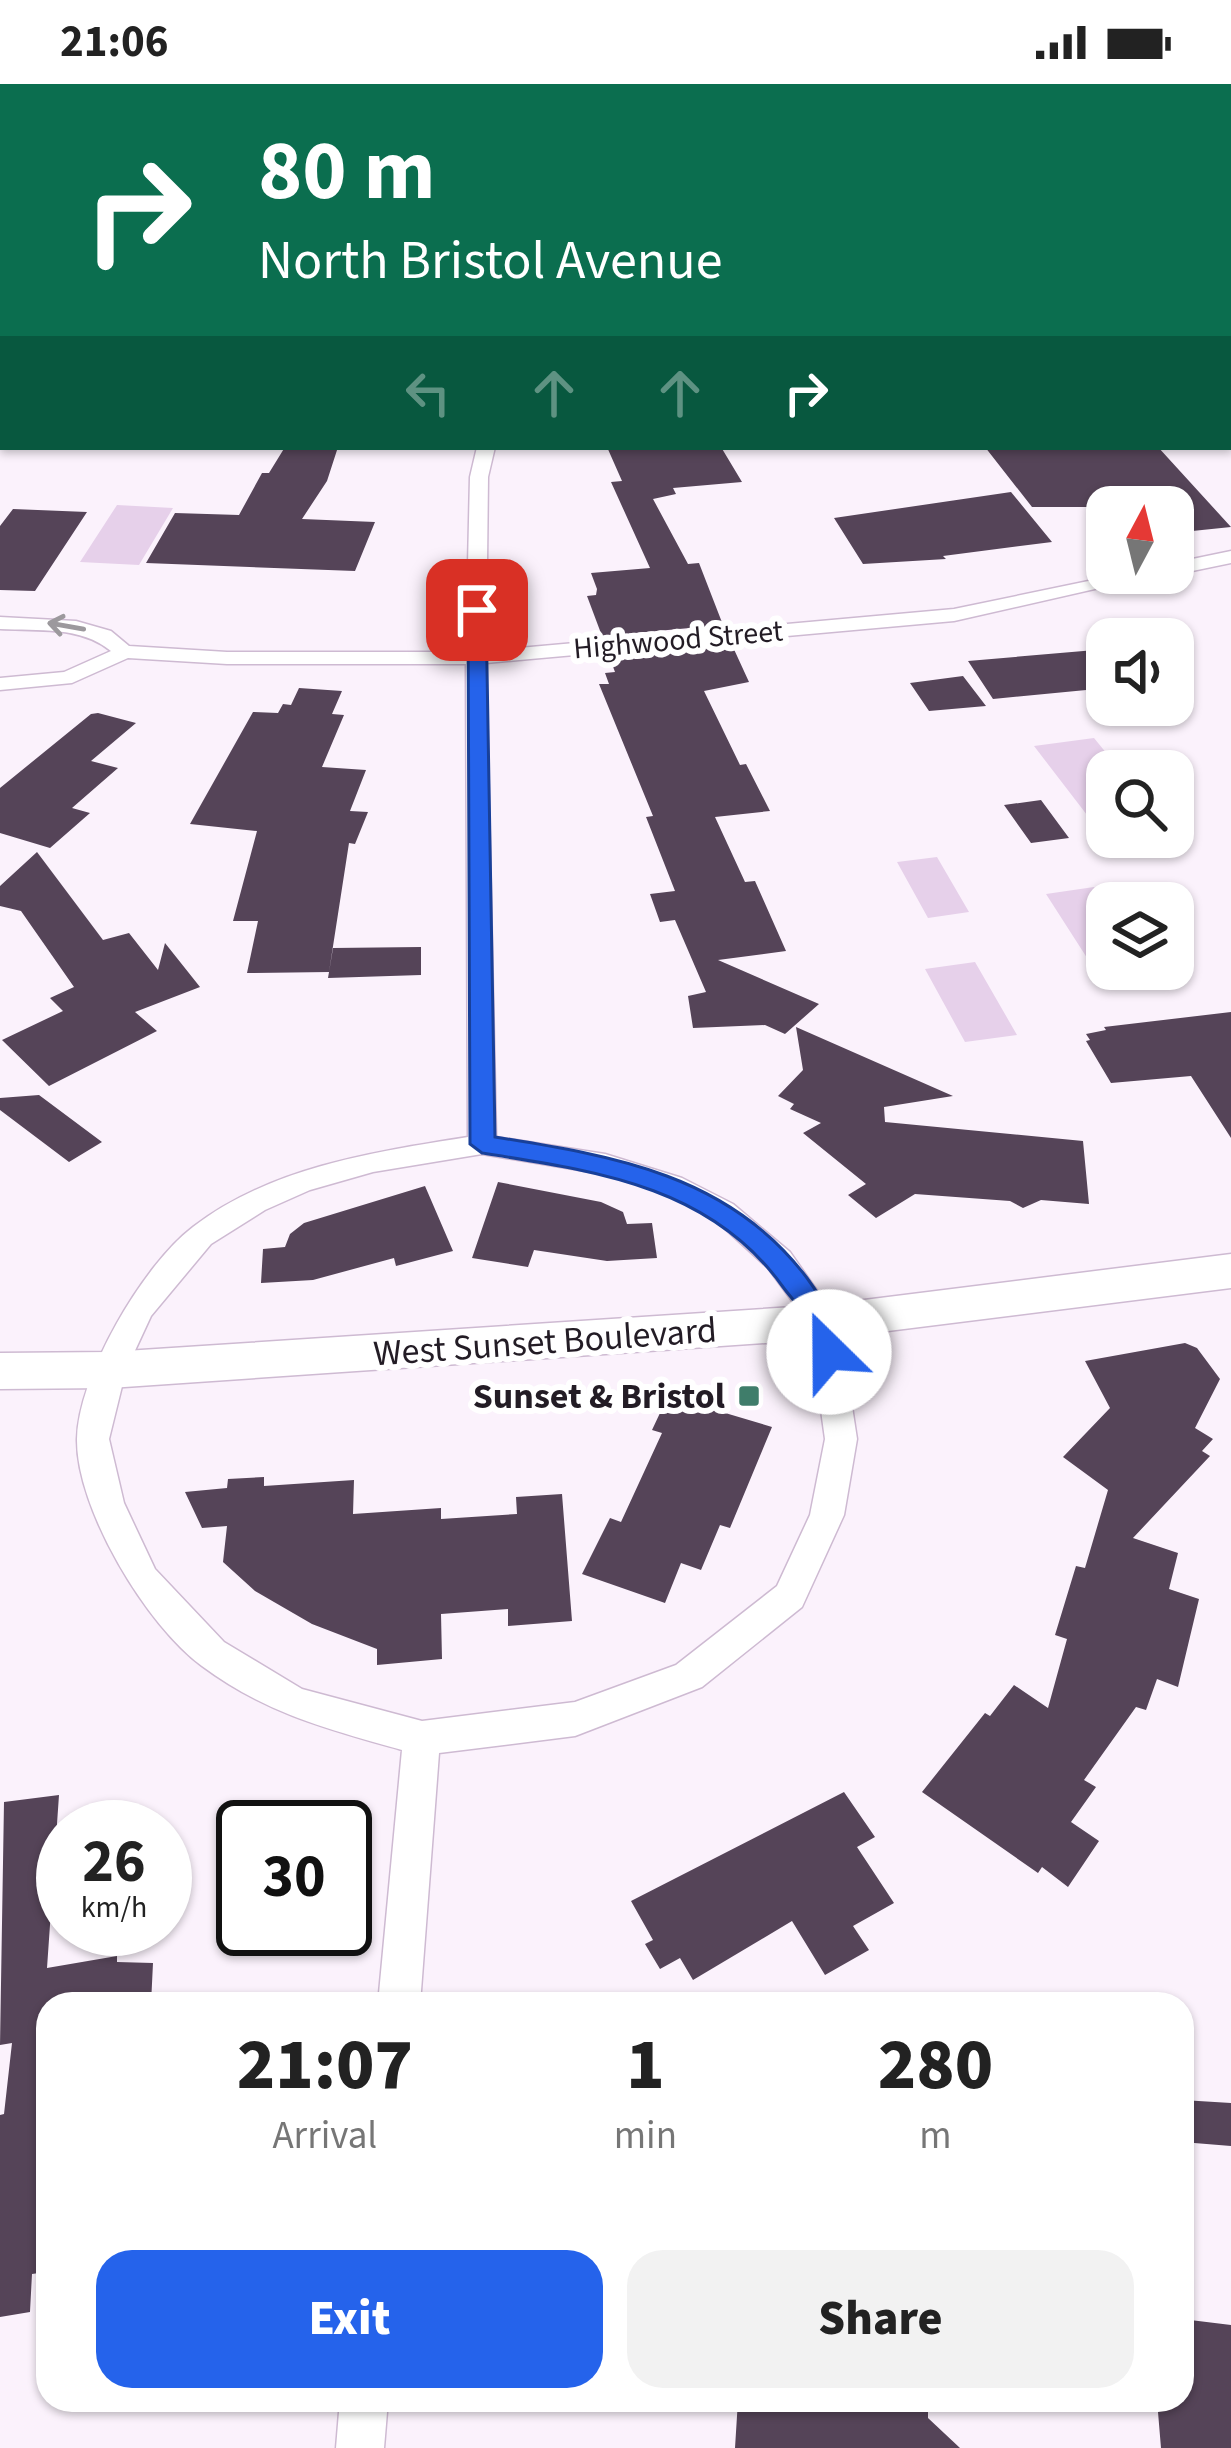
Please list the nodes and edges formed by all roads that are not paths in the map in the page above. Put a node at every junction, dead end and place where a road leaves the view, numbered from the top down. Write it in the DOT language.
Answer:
graph roads {
  1 [pos="485,450"];
  2 [pos="1231,557"];
  3 [pos="1194,565"];
  4 [pos="1086,587"];
  5 [pos="0,623"];
  6 [pos="124,652"];
  7 [pos="476,658"];
  8 [pos="0,684"];
  9 [pos="482,1144"];
  10 [pos="1231,1271"];
  11 [pos="824,1322"];
  12 [pos="110,1370"];
  13 [pos="0,1371"];
  14 [pos="422,1738"];
  15 [pos="400,1992"];
  16 [pos="363,2412"];
  17 [pos="360,2448"];
  1 -- 7 [label="street"];
  2 -- 3 [label="street"];
  4 -- 7 [label="street, Highwood Street"];
  6 -- 5 [label="street, Highwood Street, one-way"];
  6 -- 7 [label="street, Highwood Street"];
  6 -- 8 [label="street, Highwood Street"];
  7 -- 9 [label="street"];
  9 -- 11 [label="street"];
  9 -- 12 [label="street"];
  10 -- 11 [label="main road, West Sunset Boulevard"];
  11 -- 12 [label="main road, West Sunset Boulevard"];
  11 -- 14 [label="street"];
  12 -- 13 [label="main road, West Sunset Boulevard"];
  12 -- 14 [label="street"];
  14 -- 15 [label="street"];
  16 -- 17 [label="street"];
}
